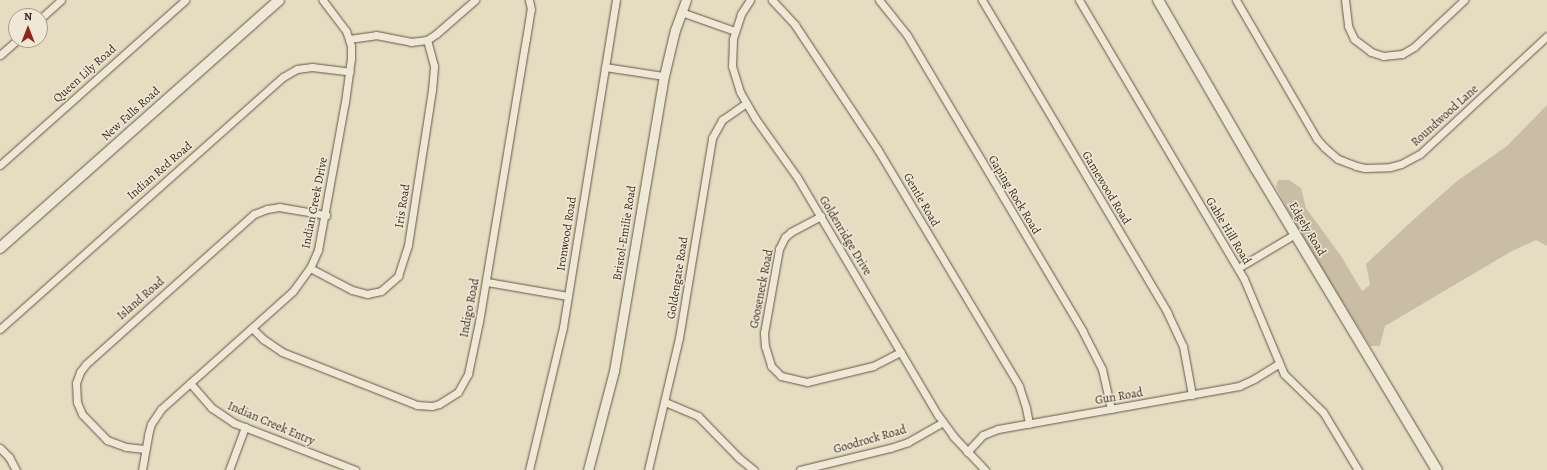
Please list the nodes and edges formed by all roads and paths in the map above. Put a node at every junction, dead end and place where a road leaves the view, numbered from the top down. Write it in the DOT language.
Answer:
graph roads {
  1 [pos="61,0"];
  2 [pos="185,0"];
  3 [pos="279,0"];
  4 [pos="323,0"];
  5 [pos="475,0"];
  6 [pos="529,0"];
  7 [pos="616,0"];
  8 [pos="686,0"];
  9 [pos="750,0"];
  10 [pos="772,0"];
  11 [pos="879,0"];
  12 [pos="982,0"];
  13 [pos="1079,0"];
  14 [pos="1158,0"];
  15 [pos="1236,0"];
  16 [pos="1345,0"];
  17 [pos="1464,0"];
  18 [pos="48,12"];
  19 [pos="681,12"];
  20 [pos="735,31"];
  21 [pos="1547,36"];
  22 [pos="349,39"];
  23 [pos="426,40"];
  24 [pos="8,48"];
  25 [pos="0,55"];
  26 [pos="606,67"];
  27 [pos="350,72"];
  28 [pos="664,76"];
  29 [pos="746,103"];
  30 [pos="0,165"];
  31 [pos="326,215"];
  32 [pos="821,216"];
  33 [pos="1295,234"];
  34 [pos="0,248"];
  35 [pos="310,268"];
  36 [pos="1238,268"];
  37 [pos="486,282"];
  38 [pos="568,296"];
  39 [pos="252,328"];
  40 [pos="0,329"];
  41 [pos="901,352"];
  42 [pos="1278,364"];
  43 [pos="190,383"];
  44 [pos="1192,395"];
  45 [pos="665,402"];
  46 [pos="1111,410"];
  47 [pos="943,422"];
  48 [pos="1029,424"];
  49 [pos="245,427"];
  50 [pos="0,448"];
  51 [pos="145,449"];
  52 [pos="966,452"];
  53 [pos="16,470"];
  54 [pos="142,470"];
  55 [pos="229,470"];
  56 [pos="355,470"];
  57 [pos="529,470"];
  58 [pos="588,470"];
  59 [pos="648,470"];
  60 [pos="754,470"];
  61 [pos="800,470"];
  62 [pos="985,470"];
  63 [pos="1358,470"];
  64 [pos="1437,470"];
  1 -- 18 [label="street"];
  2 -- 30 [label="street, Queen Lily Road"];
  3 -- 34 [label="main road, New Falls Road"];
  4 -- 22 [label="street, Indian Creek Drive"];
  5 -- 23 [label="street"];
  6 -- 37 [label="street, Indigo Road"];
  7 -- 26 [label="street, Ironwood Road"];
  8 -- 19 [label="street, Bristol-Emilie Road"];
  9 -- 20 [label="street, Goldenridge Drive"];
  10 -- 48 [label="street, Gentle Road"];
  11 -- 46 [label="street, Gaping Rock Road"];
  12 -- 44 [label="street, Gamewood Road"];
  13 -- 36 [label="street, Gable Hill Road"];
  14 -- 33 [label="main road, Edgely Road"];
  15 -- 21 [label="street, Roundwood Lane"];
  16 -- 17 [label="street"];
  19 -- 20 [label="street"];
  19 -- 28 [label="street, Bristol-Emilie Road"];
  20 -- 29 [label="street, Goldenridge Drive"];
  22 -- 23 [label="street"];
  22 -- 27 [label="street, Indian Creek Drive"];
  23 -- 35 [label="street, Iris Road"];
  24 -- 25 [label="street"];
  26 -- 28 [label="street"];
  26 -- 38 [label="street, Ironwood Road"];
  27 -- 31 [label="street, Indian Creek Drive"];
  27 -- 40 [label="street, Indian Red Road"];
  28 -- 58 [label="street, Bristol-Emilie Road"];
  29 -- 32 [label="street, Goldenridge Drive"];
  29 -- 45 [label="street, Goldengate Road"];
  31 -- 35 [label="street, Indian Creek Drive"];
  31 -- 51 [label="street, Island Road"];
  32 -- 41 [label="street, Goldenridge Drive"];
  32 -- 41 [label="street, Gooseneck Road"];
  33 -- 36 [label="street"];
  33 -- 64 [label="main road, Edgely Road"];
  35 -- 39 [label="street, Indian Creek Drive"];
  36 -- 42 [label="street, Gable Hill Road"];
  37 -- 38 [label="street"];
  37 -- 39 [label="street, Indigo Road"];
  38 -- 57 [label="street, Ironwood Road"];
  39 -- 43 [label="street, Indian Creek Drive"];
  41 -- 47 [label="street, Goldenridge Drive"];
  42 -- 44 [label="street, Gun Road"];
  42 -- 63 [label="street, Gable Hill Road"];
  43 -- 49 [label="street, Indian Creek Entry"];
  43 -- 51 [label="street, Indian Creek Drive"];
  44 -- 46 [label="street, Gun Road"];
  45 -- 59 [label="street, Goldengate Road"];
  45 -- 60 [label="street"];
  46 -- 48 [label="street, Gun Road"];
  47 -- 52 [label="street, Goldenridge Drive"];
  47 -- 61 [label="street, Goodrock Road"];
  48 -- 52 [label="street, Gun Road"];
  49 -- 55 [label="street"];
  49 -- 56 [label="street, Indian Creek Entry"];
  50 -- 53 [label="street"];
  51 -- 54 [label="street, Indian Creek Drive"];
  52 -- 62 [label="street, Goldenridge Drive"];
}
